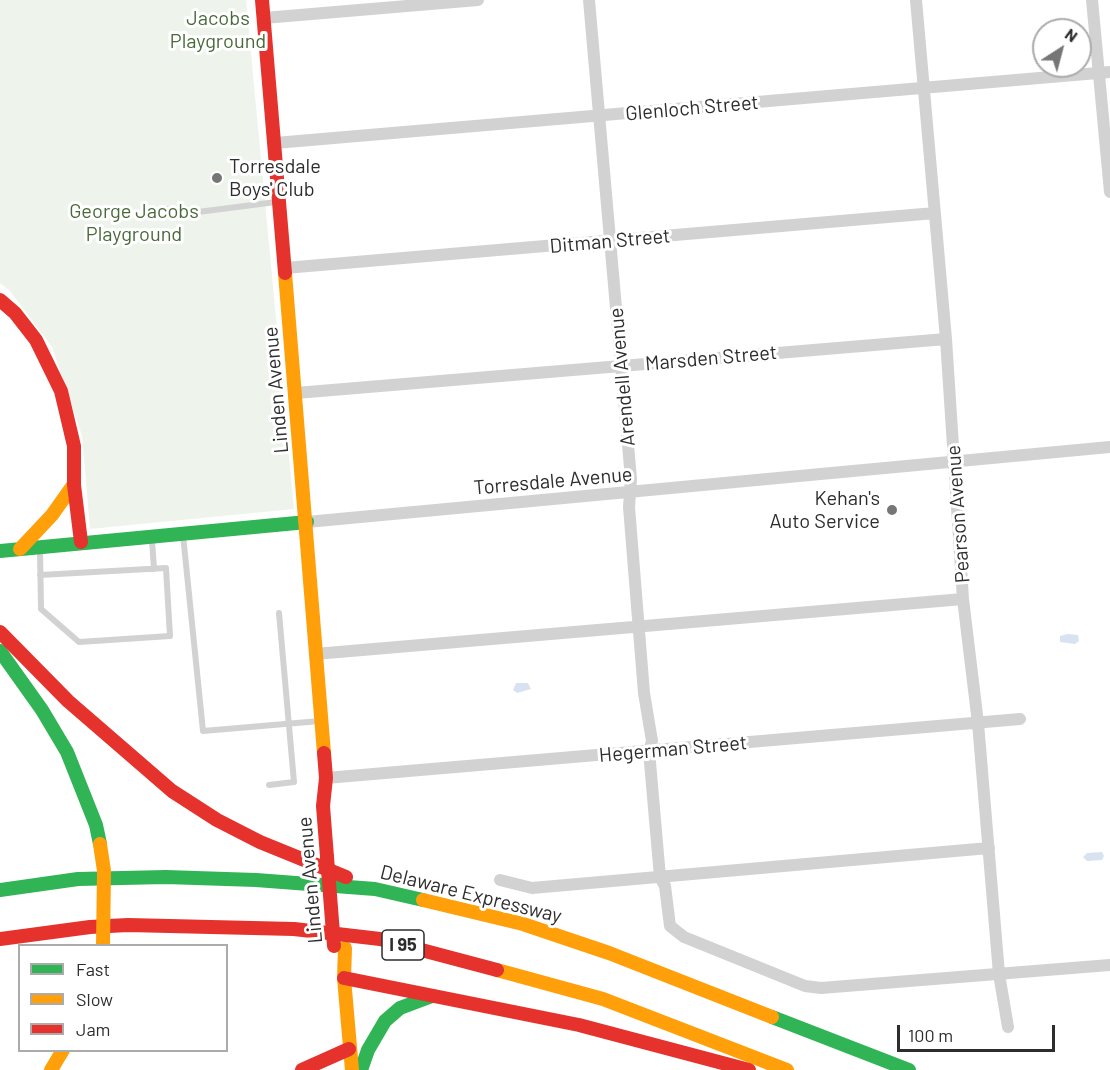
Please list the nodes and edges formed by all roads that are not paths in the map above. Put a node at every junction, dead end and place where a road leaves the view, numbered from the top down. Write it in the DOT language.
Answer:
graph roads {
  1 [pos="262,0"];
  2 [pos="478,0"];
  3 [pos="589,0"];
  4 [pos="916,0"];
  5 [pos="1092,0"];
  6 [pos="264,18"];
  7 [pos="1104,73"];
  8 [pos="924,88"];
  9 [pos="599,116"];
  10 [pos="275,143"];
  11 [pos="1110,192"];
  12 [pos="280,202"];
  13 [pos="167,209"];
  14 [pos="935,213"];
  15 [pos="610,241"];
  16 [pos="285,268"];
  17 [pos="0,300"];
  18 [pos="946,339"];
  19 [pos="621,366"];
  20 [pos="296,393"];
  21 [pos="1110,447"];
  22 [pos="954,463"];
  23 [pos="74,484"];
  24 [pos="630,494"];
  25 [pos="307,522"];
  26 [pos="183,532"];
  27 [pos="152,535"];
  28 [pos="81,542"];
  29 [pos="40,547"];
  30 [pos="9,550"];
  31 [pos="154,569"];
  32 [pos="40,574"];
  33 [pos="963,599"];
  34 [pos="279,613"];
  35 [pos="638,627"];
  36 [pos="0,632"];
  37 [pos="0,651"];
  38 [pos="315,654"];
  39 [pos="0,666"];
  40 [pos="1020,719"];
  41 [pos="321,721"];
  42 [pos="290,723"];
  43 [pos="978,723"];
  44 [pos="649,751"];
  45 [pos="326,778"];
  46 [pos="269,785"];
  47 [pos="94,845"];
  48 [pos="989,848"];
  49 [pos="660,877"];
  50 [pos="500,880"];
  51 [pos="375,889"];
  52 [pos="0,890"];
  53 [pos="0,939"];
  54 [pos="95,944"];
  55 [pos="103,944"];
  56 [pos="1110,965"];
  57 [pos="999,974"];
  58 [pos="344,978"];
  59 [pos="434,996"];
  60 [pos="1008,1027"];
  61 [pos="349,1049"];
  62 [pos="62,1052"];
  63 [pos="72,1052"];
  64 [pos="51,1070"];
  65 [pos="62,1070"];
  66 [pos="302,1070"];
  67 [pos="351,1070"];
  68 [pos="361,1070"];
  69 [pos="749,1070"];
  70 [pos="787,1070"];
  71 [pos="909,1070"];
  1 -- 6 [label="main road, Linden Avenue"];
  2 -- 6 [label="street"];
  3 -- 9 [label="street, Arendell Avenue"];
  4 -- 8 [label="street, Pearson Avenue"];
  5 -- 7 [label="street"];
  6 -- 10 [label="main road, Linden Avenue"];
  7 -- 8 [label="street, Glenloch Street"];
  7 -- 11 [label="street"];
  8 -- 9 [label="street, Glenloch Street"];
  8 -- 14 [label="street, Pearson Avenue"];
  9 -- 10 [label="street, Glenloch Street"];
  9 -- 15 [label="street, Arendell Avenue"];
  10 -- 12 [label="main road, Linden Avenue"];
  12 -- 13 [label="lane"];
  12 -- 16 [label="main road, Linden Avenue"];
  14 -- 15 [label="street, Ditman Street"];
  14 -- 18 [label="street, Pearson Avenue"];
  15 -- 16 [label="street, Ditman Street"];
  15 -- 19 [label="street, Arendell Avenue"];
  16 -- 20 [label="main road, Linden Avenue"];
  17 -- 23 [label="main road"];
  18 -- 19 [label="street, Marsden Street"];
  18 -- 22 [label="street, Pearson Avenue"];
  19 -- 20 [label="street, Marsden Street"];
  19 -- 24 [label="street, Arendell Avenue"];
  20 -- 25 [label="main road, Linden Avenue"];
  21 -- 22 [label="street, Torresdale Avenue"];
  22 -- 24 [label="street, Torresdale Avenue"];
  22 -- 33 [label="street, Pearson Avenue"];
  23 -- 28 [label="main road"];
  23 -- 30 [label="main road"];
  24 -- 25 [label="street, Torresdale Avenue"];
  24 -- 35 [label="street, Arendell Avenue"];
  25 -- 26 [label="main road, Torresdale Avenue"];
  25 -- 38 [label="main road, Linden Avenue"];
  26 -- 27 [label="main road, Torresdale Avenue"];
  26 -- 42 [label="lane"];
  27 -- 28 [label="main road, Torresdale Avenue"];
  27 -- 31 [label="lane"];
  28 -- 29 [label="main road, Torresdale Avenue"];
  29 -- 30 [label="main road, Torresdale Avenue"];
  29 -- 32 [label="lane"];
  31 -- 32 [label="lane"];
  31 -- 32 [label="lane"];
  33 -- 35 [label="street"];
  33 -- 43 [label="street, Pearson Avenue"];
  34 -- 42 [label="lane"];
  35 -- 38 [label="street"];
  35 -- 44 [label="street, Arendell Avenue"];
  36 -- 51 [label="main road"];
  37 -- 47 [label="main road"];
  38 -- 41 [label="main road, Linden Avenue"];
  39 -- 47 [label="main road"];
  40 -- 43 [label="street, Hegerman Street"];
  41 -- 42 [label="lane"];
  41 -- 45 [label="main road, Linden Avenue"];
  42 -- 46 [label="lane"];
  43 -- 44 [label="street, Hegerman Street"];
  43 -- 48 [label="street, Pearson Avenue"];
  44 -- 45 [label="street, Hegerman Street"];
  44 -- 49 [label="street, Arendell Avenue"];
  45 -- 58 [label="main road, Linden Avenue, bridge"];
  47 -- 54 [label="main road"];
  47 -- 55 [label="main road, bridge"];
  48 -- 49 [label="street"];
  48 -- 57 [label="street, Pearson Avenue"];
  49 -- 50 [label="street"];
  49 -- 57 [label="street, Arendell Avenue"];
  51 -- 52 [label="main road, Delaware Expressway"];
  51 -- 71 [label="main road, Delaware Expressway"];
  53 -- 70 [label="main road, I 95"];
  56 -- 57 [label="street"];
  57 -- 60 [label="street, Pearson Avenue"];
  58 -- 59 [label="main road"];
  58 -- 61 [label="main road, Linden Avenue"];
  59 -- 68 [label="main road"];
  59 -- 69 [label="main road"];
  61 -- 66 [label="main road"];
  61 -- 67 [label="main road, Linden Avenue"];
  62 -- 64 [label="main road"];
  63 -- 65 [label="main road"];
}
